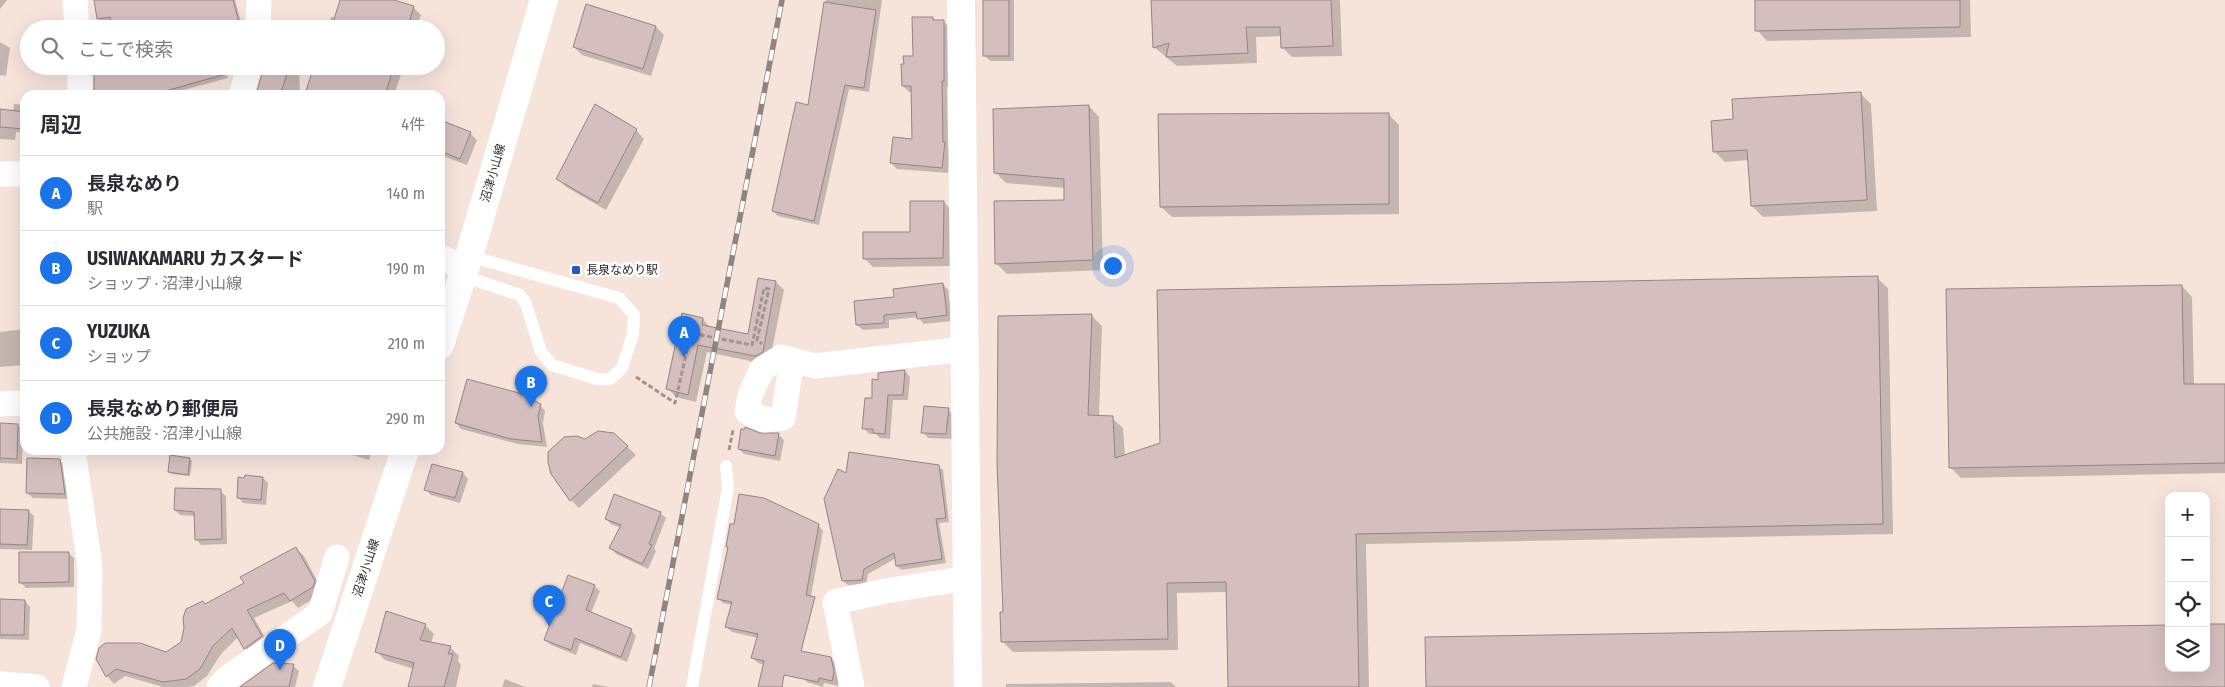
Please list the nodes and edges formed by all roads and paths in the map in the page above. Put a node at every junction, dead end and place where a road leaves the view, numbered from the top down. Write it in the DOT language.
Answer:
graph roads {
  1 [pos="74,0"];
  2 [pos="259,0"];
  3 [pos="544,0"];
  4 [pos="961,0"];
  5 [pos="76,20"];
  6 [pos="258,20"];
  7 [pos="80,75"];
  8 [pos="247,75"];
  9 [pos="80,90"];
  10 [pos="243,90"];
  11 [pos="0,174"];
  12 [pos="20,174"];
  13 [pos="445,259"];
  14 [pos="466,267"];
  15 [pos="760,328"];
  16 [pos="445,330"];
  17 [pos="964,349"];
  18 [pos="792,360"];
  19 [pos="622,368"];
  20 [pos="20,403"];
  21 [pos="0,404"];
  22 [pos="74,455"];
  23 [pos="403,455"];
  24 [pos="726,466"];
  25 [pos="337,557"];
  26 [pos="968,578"];
  27 [pos="0,684"];
  28 [pos="37,687"];
  29 [pos="74,687"];
  30 [pos="219,687"];
  31 [pos="327,687"];
  32 [pos="692,687"];
  33 [pos="852,687"];
  34 [pos="968,687"];
  1 -- 5 [label="street"];
  2 -- 6 [label="street"];
  3 -- 14 [label="street, 沼津小山線"];
  4 -- 17 [label="street"];
  7 -- 9 [label="street"];
  8 -- 10 [label="street"];
  11 -- 12 [label="street"];
  13 -- 14 [label="street"];
  14 -- 16 [label="street, 沼津小山線"];
  14 -- 19 [label="lane"];
  14 -- 19 [label="lane"];
  15 -- 19 [label="path"];
  17 -- 18 [label="street"];
  17 -- 26 [label="street"];
  20 -- 21 [label="street"];
  22 -- 29 [label="street"];
  23 -- 31 [label="street, 沼津小山線"];
  24 -- 32 [label="lane"];
  25 -- 30 [label="street"];
  26 -- 33 [label="street"];
  26 -- 34 [label="street"];
  27 -- 28 [label="street"];
}
